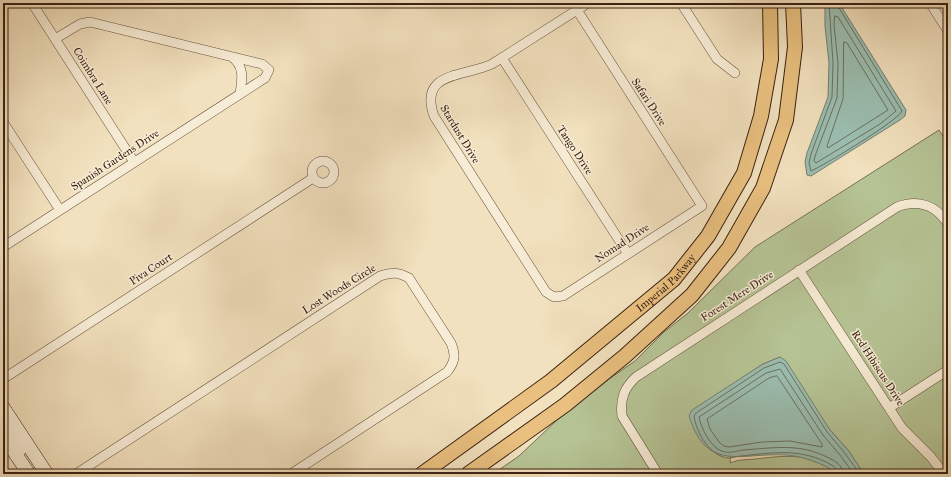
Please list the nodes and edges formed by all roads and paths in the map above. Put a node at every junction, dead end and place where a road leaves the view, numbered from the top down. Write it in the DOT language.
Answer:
graph roads {
  1 [pos="32,3"];
  2 [pos="588,3"];
  3 [pos="681,3"];
  4 [pos="770,3"];
  5 [pos="793,3"];
  6 [pos="930,3"];
  7 [pos="577,10"];
  8 [pos="948,31"];
  9 [pos="55,39"];
  10 [pos="232,57"];
  11 [pos="502,58"];
  12 [pos="735,72"];
  13 [pos="240,94"];
  14 [pos="3,122"];
  15 [pos="134,162"];
  16 [pos="313,178"];
  17 [pos="702,206"];
  18 [pos="60,210"];
  19 [pos="948,224"];
  20 [pos="3,248"];
  21 [pos="628,254"];
  22 [pos="800,270"];
  23 [pos="554,296"];
  24 [pos="948,370"];
  25 [pos="3,379"];
  26 [pos="3,407"];
  27 [pos="889,408"];
  28 [pos="3,428"];
  29 [pos="3,435"];
  30 [pos="28,474"];
  31 [pos="37,474"];
  32 [pos="47,474"];
  33 [pos="76,474"];
  34 [pos="291,474"];
  35 [pos="422,474"];
  36 [pos="468,474"];
  37 [pos="658,474"];
  38 [pos="944,474"];
  1 -- 9 [label="street, Coimbra Lane"];
  2 -- 7 [label="street, Stardust Drive"];
  3 -- 12 [label="street"];
  4 -- 35 [label="main road, Imperial Parkway"];
  5 -- 36 [label="main road"];
  6 -- 8 [label="street"];
  7 -- 11 [label="street, Stardust Drive"];
  7 -- 17 [label="street, Safari Drive"];
  9 -- 10 [label="street, Spanish Gardens Drive"];
  9 -- 15 [label="street, Coimbra Lane"];
  10 -- 13 [label="street"];
  10 -- 13 [label="street, Spanish Gardens Drive"];
  11 -- 21 [label="street, Tango Drive"];
  11 -- 23 [label="street, Stardust Drive"];
  13 -- 15 [label="street, Spanish Gardens Drive"];
  14 -- 18 [label="street"];
  15 -- 18 [label="street, Spanish Gardens Drive"];
  16 -- 25 [label="street, Piva Court"];
  17 -- 21 [label="street, Nomad Drive"];
  18 -- 20 [label="street, Spanish Gardens Drive"];
  19 -- 22 [label="street, Forest Mere Drive"];
  21 -- 23 [label="street, Nomad Drive"];
  22 -- 27 [label="street, Red Hibiscus Drive"];
  22 -- 37 [label="street, Forest Mere Drive"];
  24 -- 27 [label="street"];
  26 -- 32 [label="street"];
  27 -- 38 [label="street, Red Hibiscus Drive"];
  28 -- 31 [label="street"];
  29 -- 30 [label="street"];
  33 -- 34 [label="street, Lost Woods Circle"];
}
